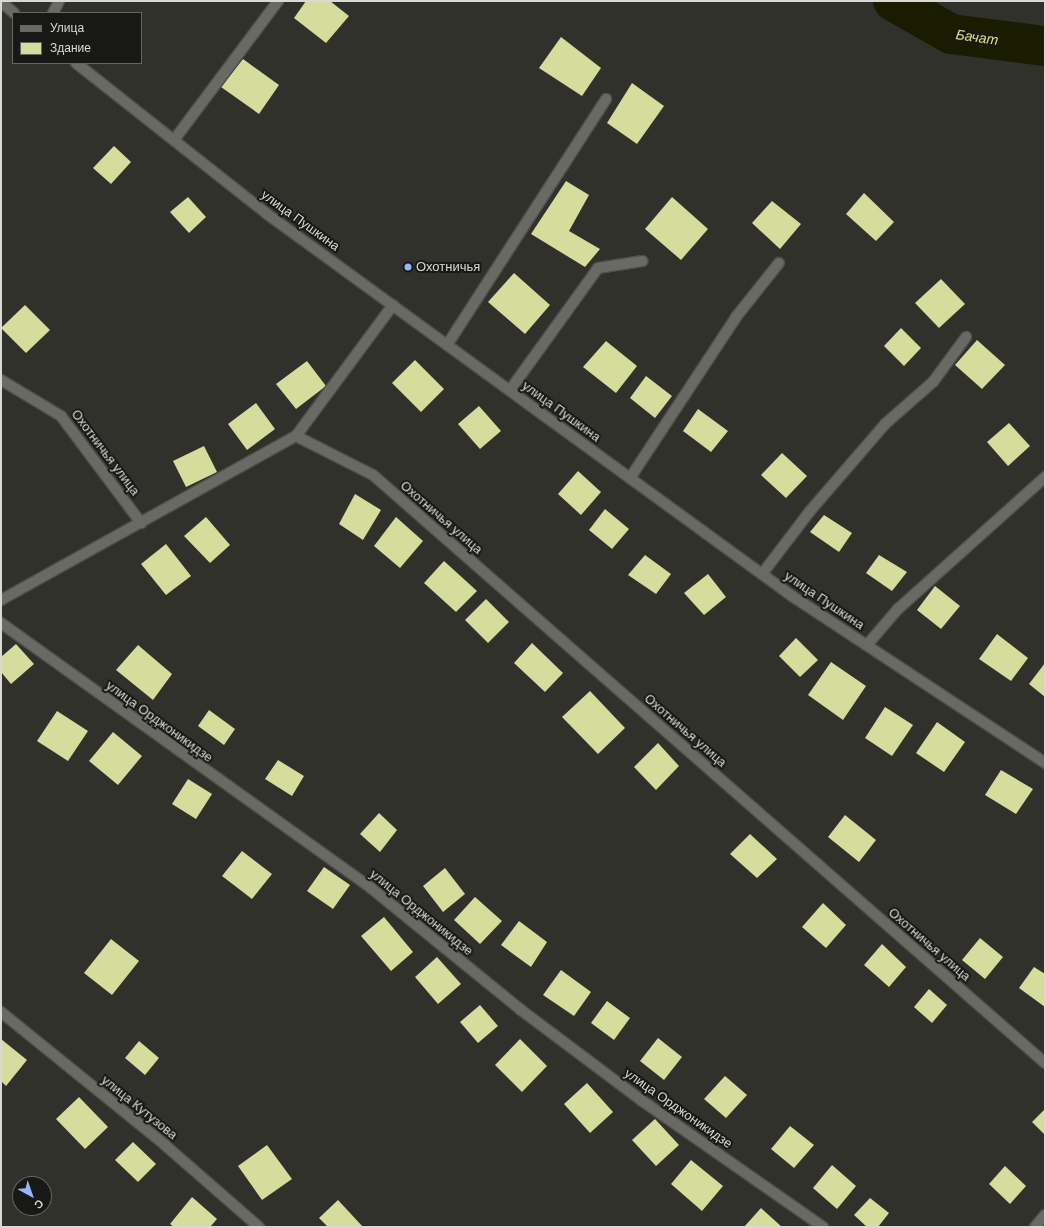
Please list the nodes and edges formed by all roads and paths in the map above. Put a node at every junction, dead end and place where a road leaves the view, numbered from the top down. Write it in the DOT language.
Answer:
graph roads {
  1 [pos="59,1"];
  2 [pos="278,1"];
  3 [pos="1,2"];
  4 [pos="13,12"];
  5 [pos="54,12"];
  6 [pos="77,64"];
  7 [pos="606,98"];
  8 [pos="174,140"];
  9 [pos="642,261"];
  10 [pos="779,263"];
  11 [pos="393,305"];
  12 [pos="966,337"];
  13 [pos="447,345"];
  14 [pos="1,380"];
  15 [pos="510,390"];
  16 [pos="296,436"];
  17 [pos="1045,477"];
  18 [pos="630,478"];
  19 [pos="141,523"];
  20 [pos="762,574"];
  21 [pos="1,600"];
  22 [pos="1,623"];
  23 [pos="867,645"];
  24 [pos="1045,763"];
  25 [pos="1,1012"];
  26 [pos="1045,1063"];
  27 [pos="1045,1215"];
  28 [pos="259,1227"];
  29 [pos="823,1227"];
  30 [pos="1035,1227"];
  1 -- 5 [label="street"];
  2 -- 8 [label="street"];
  3 -- 4 [label="street"];
  6 -- 8 [label="street, улица Пушкина"];
  7 -- 13 [label="street"];
  8 -- 11 [label="street, улица Пушкина"];
  9 -- 15 [label="street"];
  10 -- 18 [label="street"];
  11 -- 13 [label="street, улица Пушкина"];
  11 -- 16 [label="street"];
  12 -- 20 [label="street"];
  13 -- 15 [label="street, улица Пушкина"];
  14 -- 19 [label="street, Охотничья улица"];
  15 -- 18 [label="street, улица Пушкина"];
  16 -- 19 [label="street"];
  16 -- 26 [label="street, Охотничья улица"];
  17 -- 23 [label="street"];
  18 -- 20 [label="street, улица Пушкина"];
  19 -- 21 [label="street"];
  20 -- 23 [label="street, улица Пушкина"];
  22 -- 29 [label="street, улица Орджоникидзе"];
  23 -- 24 [label="street, улица Пушкина"];
  25 -- 28 [label="street, улица Кутузова"];
  27 -- 30 [label="street"];
}
